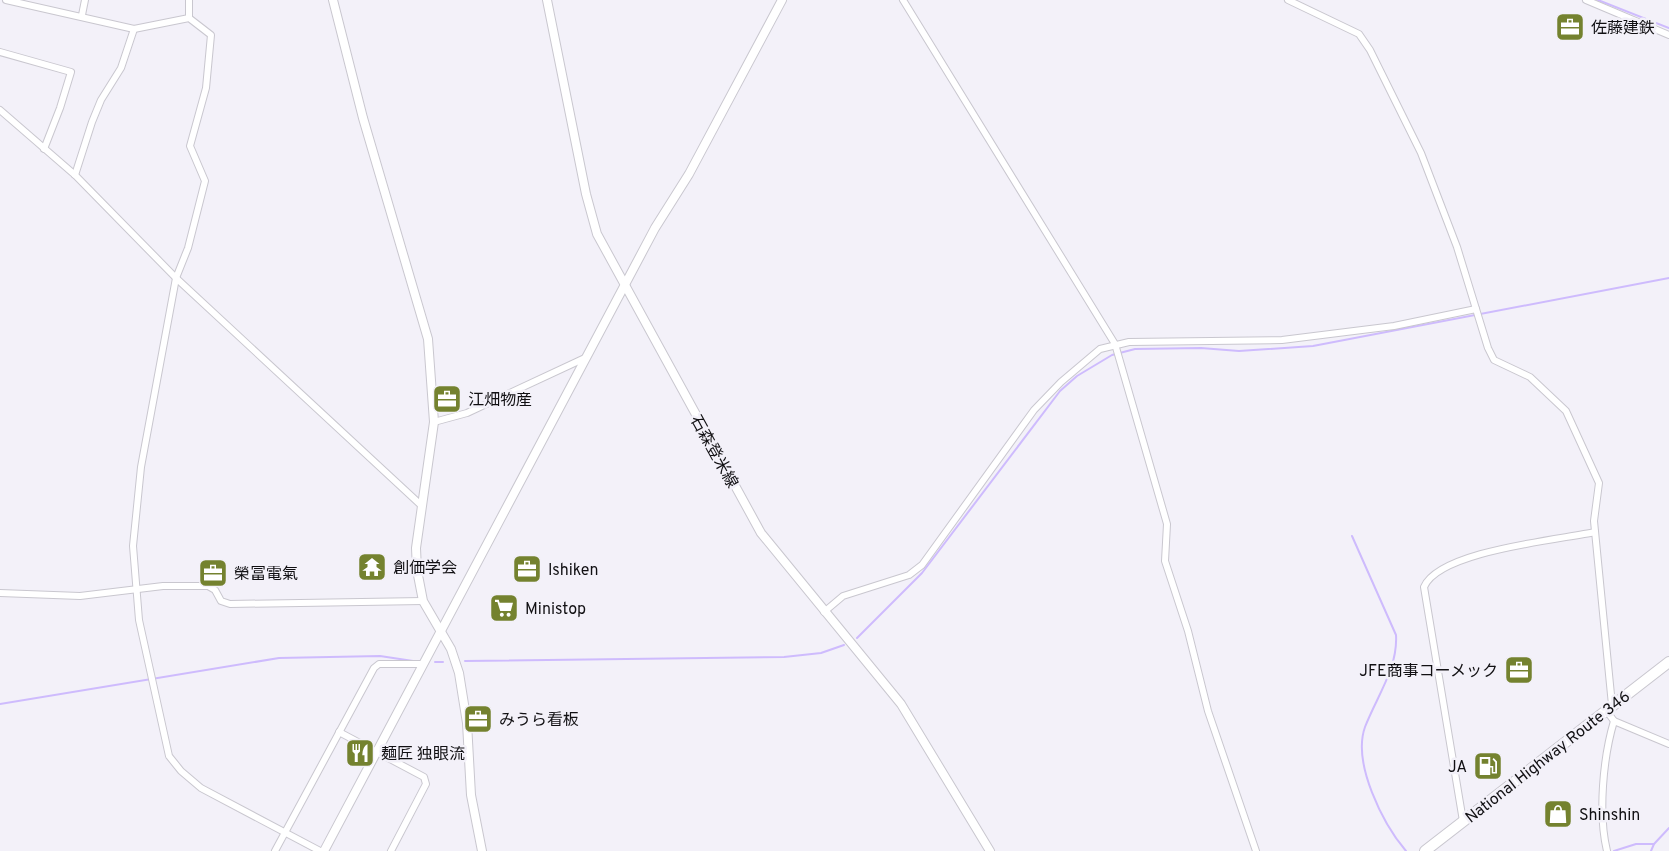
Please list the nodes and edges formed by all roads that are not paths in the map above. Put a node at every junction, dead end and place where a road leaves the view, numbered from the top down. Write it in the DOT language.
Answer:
graph roads {
  1 [pos="6,0"];
  2 [pos="85,0"];
  3 [pos="189,0"];
  4 [pos="333,0"];
  5 [pos="547,0"];
  6 [pos="782,0"];
  7 [pos="903,0"];
  8 [pos="1288,0"];
  9 [pos="1586,0"];
  10 [pos="82,15"];
  11 [pos="189,18"];
  12 [pos="134,29"];
  13 [pos="1669,35"];
  14 [pos="0,52"];
  15 [pos="0,110"];
  16 [pos="44,149"];
  17 [pos="75,175"];
  18 [pos="177,278"];
  19 [pos="625,283"];
  20 [pos="1476,310"];
  21 [pos="1116,347"];
  22 [pos="586,357"];
  23 [pos="434,422"];
  24 [pos="422,506"];
  25 [pos="1595,532"];
  26 [pos="137,589"];
  27 [pos="0,593"];
  28 [pos="423,601"];
  29 [pos="824,612"];
  30 [pos="441,630"];
  31 [pos="1669,662"];
  32 [pos="423,664"];
  33 [pos="1609,707"];
  34 [pos="1614,721"];
  35 [pos="339,732"];
  36 [pos="1669,744"];
  37 [pos="378,752"];
  38 [pos="1463,821"];
  39 [pos="285,833"];
  40 [pos="275,851"];
  41 [pos="322,851"];
  42 [pos="391,851"];
  43 [pos="482,851"];
  44 [pos="990,851"];
  45 [pos="1256,851"];
  46 [pos="1425,851"];
  47 [pos="1607,851"];
  1 -- 10 [label="street"];
  2 -- 10 [label="street"];
  3 -- 11 [label="street"];
  4 -- 23 [label="street"];
  5 -- 19 [label="street, 石森登米線"];
  6 -- 19 [label="street"];
  7 -- 21 [label="street"];
  8 -- 20 [label="street"];
  9 -- 13 [label="street"];
  10 -- 12 [label="street"];
  11 -- 12 [label="street"];
  11 -- 18 [label="street"];
  12 -- 17 [label="street"];
  14 -- 16 [label="street"];
  15 -- 16 [label="street"];
  16 -- 17 [label="street"];
  17 -- 18 [label="street"];
  18 -- 24 [label="street"];
  18 -- 26 [label="street"];
  19 -- 22 [label="street"];
  19 -- 29 [label="street, 石森登米線"];
  20 -- 21 [label="street"];
  20 -- 25 [label="street"];
  21 -- 29 [label="street"];
  21 -- 45 [label="street"];
  22 -- 23 [label="street"];
  22 -- 30 [label="street"];
  23 -- 24 [label="street"];
  24 -- 28 [label="street"];
  25 -- 33 [label="street"];
  25 -- 38 [label="street"];
  26 -- 27 [label="street"];
  26 -- 28 [label="street"];
  26 -- 39 [label="street"];
  28 -- 30 [label="street"];
  29 -- 44 [label="street, 石森登米線"];
  30 -- 32 [label="street"];
  30 -- 43 [label="street"];
  31 -- 33 [label="highway, National Highway Route 346"];
  32 -- 35 [label="street"];
  32 -- 37 [label="street"];
  33 -- 34 [label="street"];
  33 -- 38 [label="highway, National Highway Route 346"];
  34 -- 36 [label="street"];
  34 -- 47 [label="street"];
  35 -- 37 [label="street"];
  35 -- 39 [label="street"];
  37 -- 41 [label="street"];
  37 -- 42 [label="street"];
  38 -- 46 [label="highway, National Highway Route 346"];
  39 -- 40 [label="street"];
  39 -- 41 [label="street"];
}
